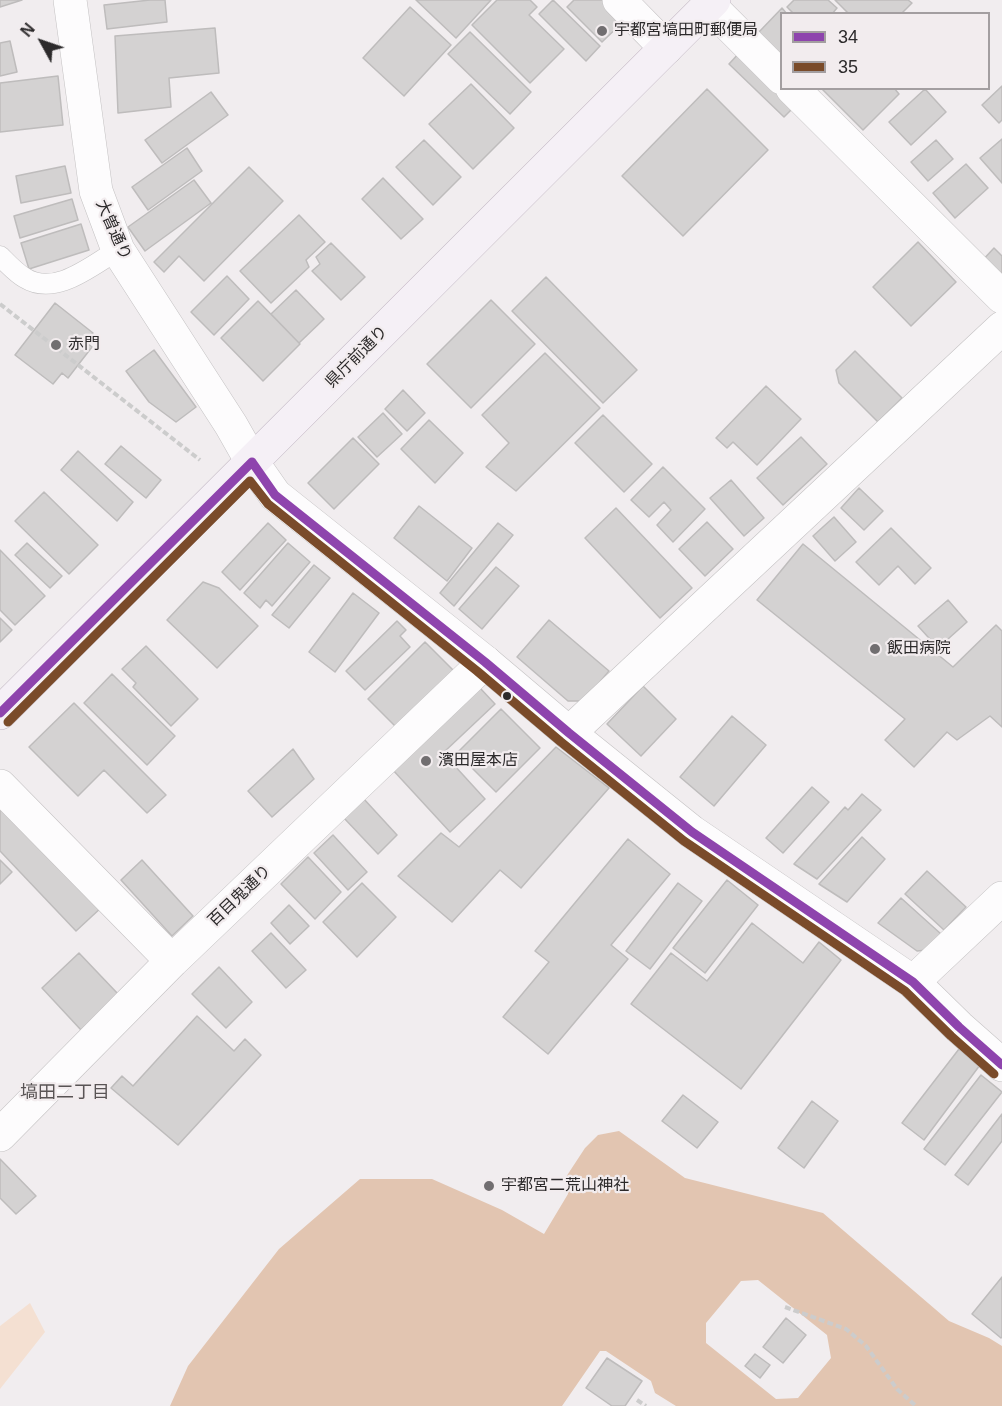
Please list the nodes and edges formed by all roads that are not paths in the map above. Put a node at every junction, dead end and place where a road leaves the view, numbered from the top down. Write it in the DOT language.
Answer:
graph roads {
  1 [pos="70,0"];
  2 [pos="619,0"];
  3 [pos="711,2"];
  4 [pos="666,48"];
  5 [pos="780,76"];
  6 [pos="794,90"];
  7 [pos="118,250"];
  8 [pos="0,256"];
  9 [pos="1002,297"];
  10 [pos="1002,328"];
  11 [pos="252,462"];
  12 [pos="485,662"];
  13 [pos="0,713"];
  14 [pos="569,733"];
  15 [pos="0,786"];
  16 [pos="1002,898"];
  17 [pos="172,961"];
  18 [pos="913,982"];
  19 [pos="1002,1065"];
  20 [pos="0,1135"];
  1 -- 7 [label="street, 大曽通り"];
  2 -- 4 [label="street"];
  3 -- 4 [label="main road, 県庁前通り"];
  3 -- 5 [label="street"];
  4 -- 11 [label="main road, 県庁前通り"];
  6 -- 9 [label="street"];
  7 -- 8 [label="lane"];
  7 -- 11 [label="street, 大曽通り"];
  10 -- 14 [label="street"];
  11 -- 12 [label="street, 大曽通り"];
  11 -- 13 [label="main road, 県庁前通り"];
  12 -- 14 [label="street, 大曽通り"];
  12 -- 17 [label="street, 百目鬼通り"];
  14 -- 18 [label="street, 大曽通り"];
  15 -- 17 [label="street"];
  16 -- 18 [label="street"];
  17 -- 20 [label="street, 百目鬼通り"];
  18 -- 19 [label="street, 大曽通り"];
}
